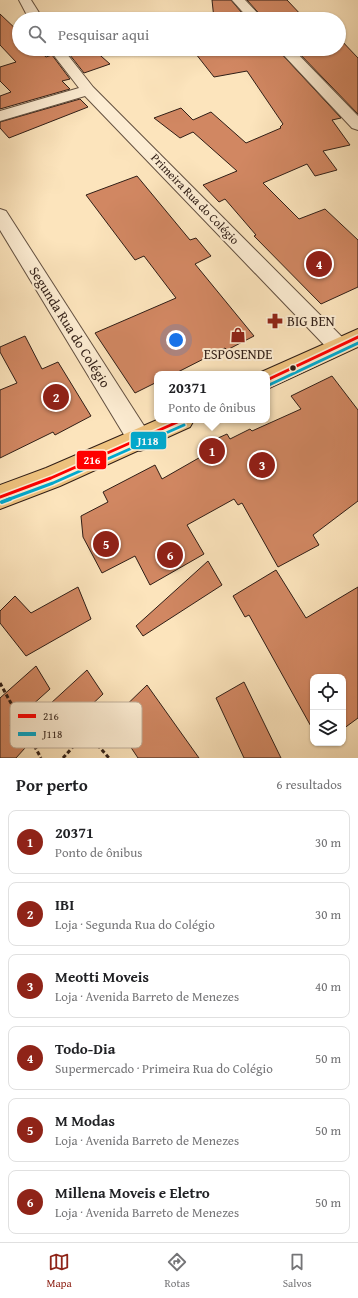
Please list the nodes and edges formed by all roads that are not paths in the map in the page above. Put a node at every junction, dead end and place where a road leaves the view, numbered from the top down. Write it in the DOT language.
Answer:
graph roads {
  1 [pos="25,0"];
  2 [pos="238,0"];
  3 [pos="32,12"];
  4 [pos="249,12"];
  5 [pos="61,56"];
  6 [pos="292,56"];
  7 [pos="88,90"];
  8 [pos="0,116"];
  9 [pos="358,125"];
  10 [pos="0,215"];
  11 [pos="358,337"];
  12 [pos="338,346"];
  13 [pos="270,379"];
  14 [pos="176,423"];
  15 [pos="140,440"];
  16 [pos="0,497"];
  1 -- 3 [label="street"];
  2 -- 4 [label="street"];
  5 -- 7 [label="street, Primeira Rua do Colégio"];
  6 -- 9 [label="street"];
  7 -- 8 [label="street"];
  7 -- 12 [label="street, Primeira Rua do Colégio"];
  10 -- 15 [label="street, Segunda Rua do Colégio"];
  11 -- 12 [label="main road"];
  12 -- 13 [label="main road"];
  14 -- 15 [label="main road"];
  15 -- 16 [label="main road"];
}
